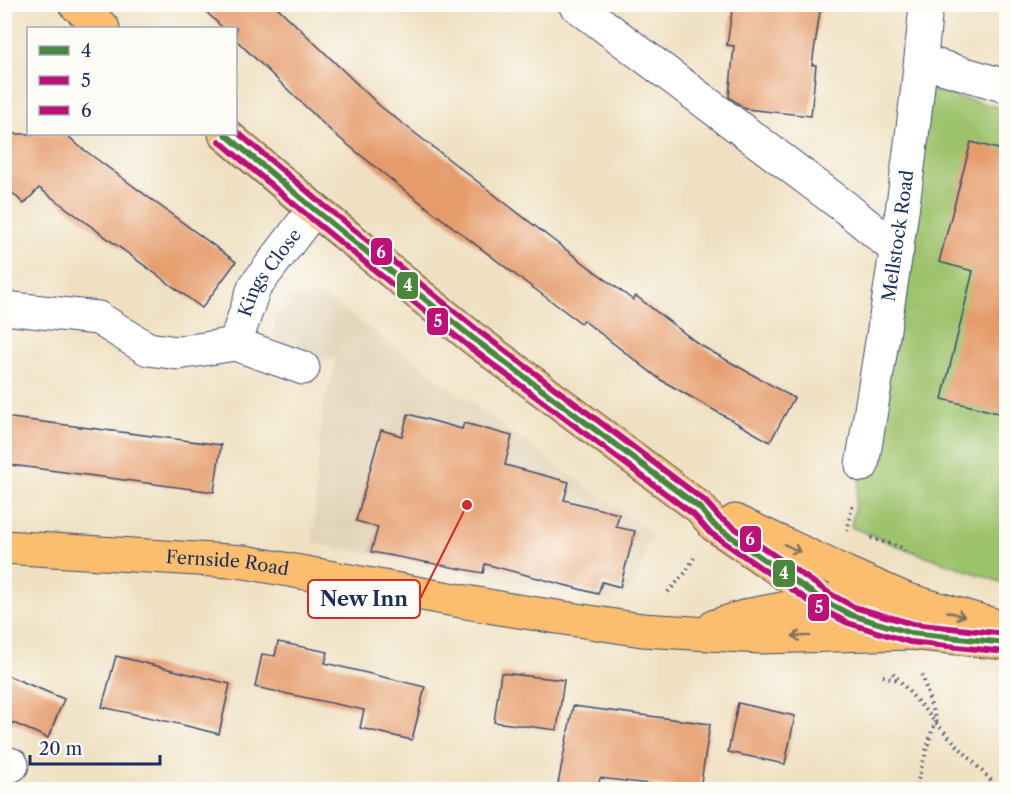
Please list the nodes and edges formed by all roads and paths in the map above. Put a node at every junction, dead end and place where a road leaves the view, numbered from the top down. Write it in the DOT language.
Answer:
graph roads {
  1 [pos="75,4"];
  2 [pos="575,4"];
  3 [pos="926,4"];
  4 [pos="102,27"];
  5 [pos="921,61"];
  6 [pos="1006,86"];
  7 [pos="226,135"];
  8 [pos="314,209"];
  9 [pos="897,250"];
  10 [pos="4,308"];
  11 [pos="235,344"];
  12 [pos="303,368"];
  13 [pos="862,465"];
  14 [pos="707,517"];
  15 [pos="4,547"];
  16 [pos="846,573"];
  17 [pos="664,596"];
  18 [pos="905,599"];
  19 [pos="824,601"];
  20 [pos="1006,628"];
  21 [pos="696,633"];
  22 [pos="910,633"];
  23 [pos="859,635"];
  24 [pos="1006,642"];
  25 [pos="1000,789"];
  1 -- 4 [label="main road"];
  2 -- 9 [label="street"];
  3 -- 5 [label="street, Mellstock Road"];
  5 -- 6 [label="street"];
  5 -- 9 [label="street, Mellstock Road"];
  7 -- 8 [label="main road"];
  8 -- 11 [label="street, Kings Close"];
  8 -- 14 [label="main road"];
  9 -- 13 [label="street, Mellstock Road"];
  10 -- 11 [label="street, Kings Close"];
  11 -- 12 [label="street, Kings Close"];
  13 -- 16 [label="path"];
  14 -- 16 [label="main road, one-way"];
  14 -- 17 [label="path"];
  14 -- 19 [label="main road"];
  15 -- 21 [label="main road, Fernside Road"];
  16 -- 18 [label="main road"];
  18 -- 19 [label="main road, Fernside Road"];
  18 -- 20 [label="main road, one-way"];
  19 -- 21 [label="main road, Fernside Road"];
  19 -- 22 [label="main road"];
  23 -- 21 [label="main road, Fernside Road, one-way"];
  22 -- 23 [label="main road, Fernside Road"];
  22 -- 24 [label="main road"];
  23 -- 25 [label="path"];
}
